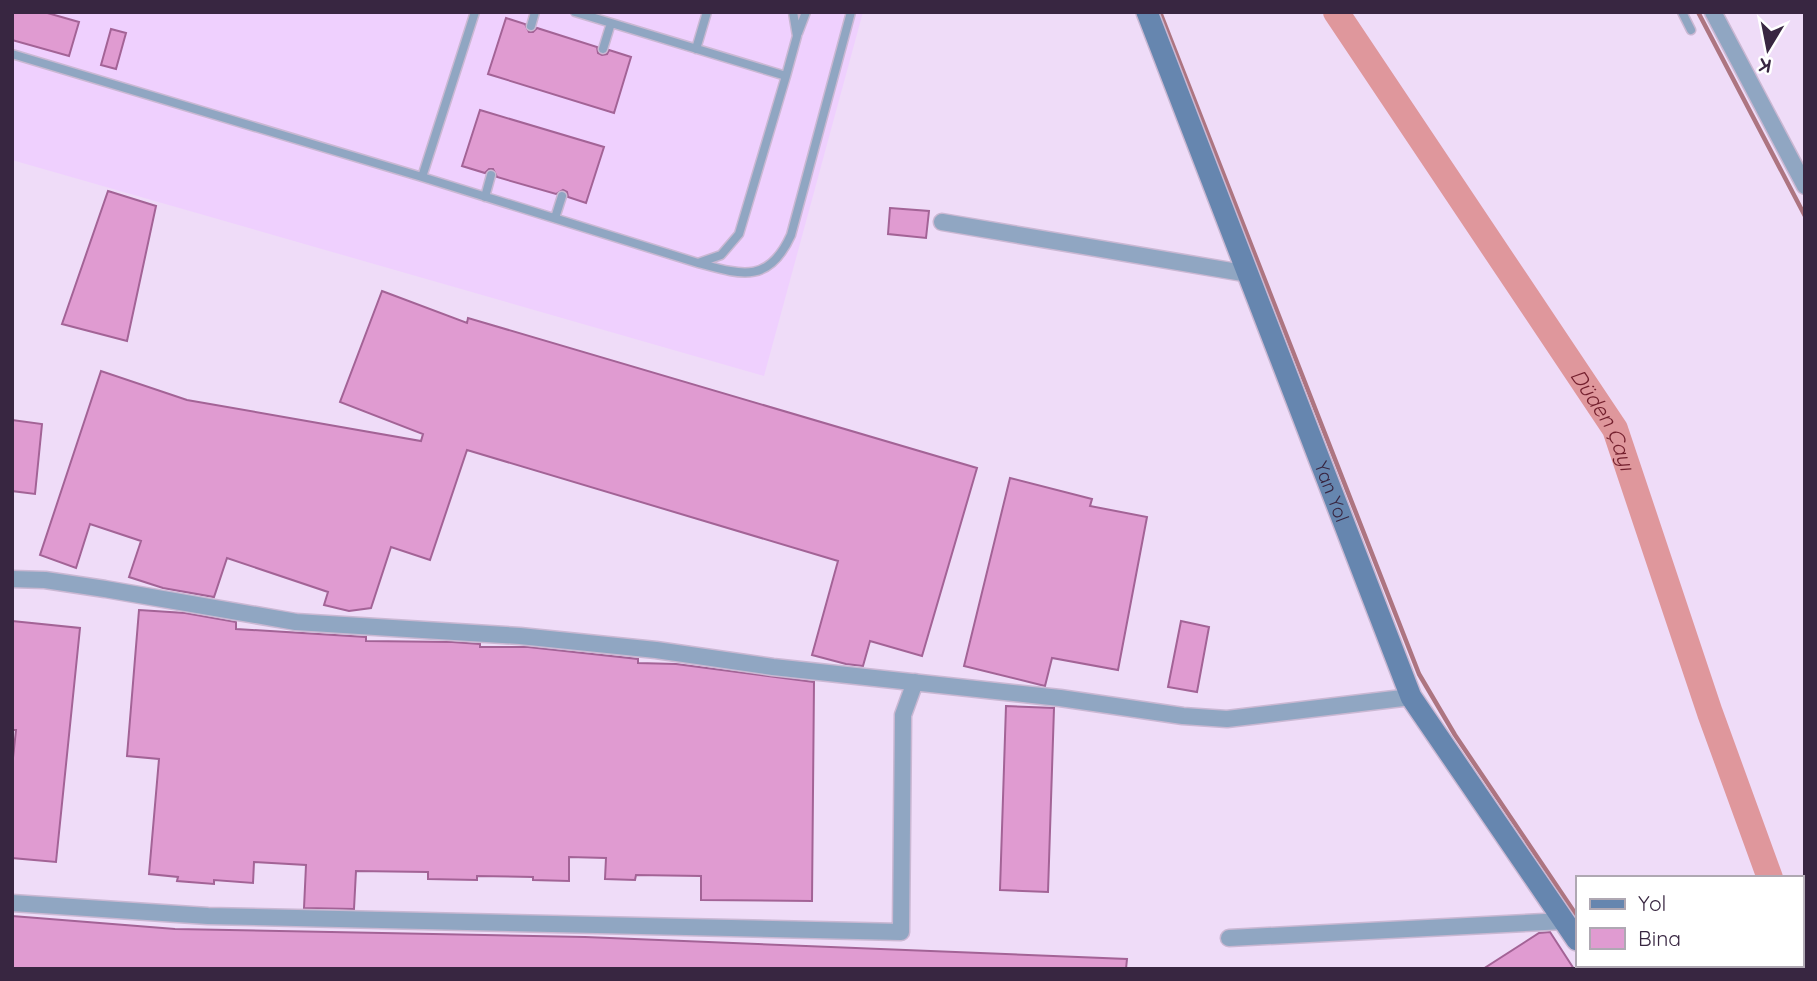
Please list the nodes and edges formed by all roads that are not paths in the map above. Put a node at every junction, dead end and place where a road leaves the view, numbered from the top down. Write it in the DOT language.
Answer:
graph roads {
  1 [pos="475,12"];
  2 [pos="535,12"];
  3 [pos="575,12"];
  4 [pos="707,12"];
  5 [pos="793,12"];
  6 [pos="806,12"];
  7 [pos="850,12"];
  8 [pos="1147,12"];
  9 [pos="1682,12"];
  10 [pos="1713,12"];
  11 [pos="611,23"];
  12 [pos="531,26"];
  13 [pos="1691,30"];
  14 [pos="797,36"];
  15 [pos="603,49"];
  16 [pos="696,49"];
  17 [pos="12,54"];
  18 [pos="786,76"];
  19 [pos="491,175"];
  20 [pos="422,177"];
  21 [pos="1805,186"];
  22 [pos="562,195"];
  23 [pos="485,197"];
  24 [pos="555,218"];
  25 [pos="942,222"];
  26 [pos="698,263"];
  27 [pos="1249,274"];
  28 [pos="12,579"];
  29 [pos="915,682"];
  30 [pos="1411,697"];
  31 [pos="12,903"];
  32 [pos="1565,921"];
  33 [pos="1229,938"];
  34 [pos="1576,938"];
  1 -- 20 [label="lane"];
  2 -- 12 [label="lane"];
  3 -- 11 [label="lane"];
  4 -- 16 [label="lane"];
  5 -- 14 [label="lane"];
  6 -- 14 [label="lane"];
  7 -- 26 [label="lane"];
  8 -- 27 [label="street, Yan Yol"];
  9 -- 13 [label="lane"];
  10 -- 21 [label="street"];
  11 -- 15 [label="lane"];
  11 -- 16 [label="lane"];
  14 -- 18 [label="lane"];
  16 -- 18 [label="lane"];
  17 -- 20 [label="lane"];
  18 -- 26 [label="lane"];
  19 -- 23 [label="lane"];
  20 -- 23 [label="lane"];
  22 -- 24 [label="lane"];
  23 -- 24 [label="lane"];
  24 -- 26 [label="lane"];
  25 -- 27 [label="street"];
  27 -- 30 [label="street, Yan Yol"];
  28 -- 29 [label="street"];
  29 -- 30 [label="street"];
  29 -- 31 [label="street"];
  30 -- 32 [label="street, Yan Yol"];
  32 -- 33 [label="street"];
  32 -- 34 [label="street, Yan Yol"];
}
